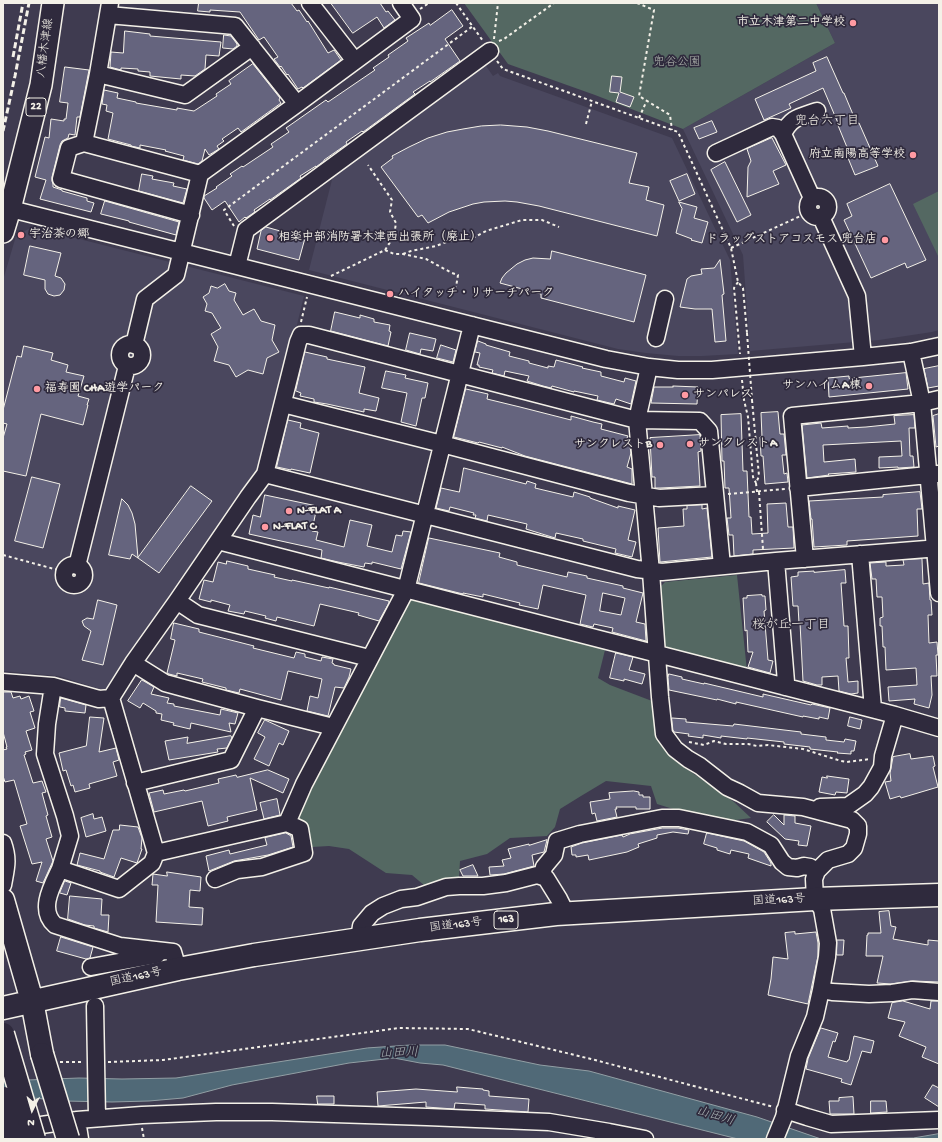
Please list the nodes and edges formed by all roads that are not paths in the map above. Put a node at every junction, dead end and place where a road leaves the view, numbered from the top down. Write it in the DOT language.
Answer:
graph roads {
  1 [pos="53,3"];
  2 [pos="310,3"];
  3 [pos="400,3"];
  4 [pos="109,9"];
  5 [pos="252,47"];
  6 [pos="490,52"];
  7 [pos="354,61"];
  8 [pos="98,74"];
  9 [pos="297,104"];
  10 [pos="817,111"];
  11 [pos="783,134"];
  12 [pos="84,143"];
  13 [pos="716,152"];
  14 [pos="200,174"];
  15 [pos="7,208"];
  16 [pos="191,215"];
  17 [pos="3,232"];
  18 [pos="182,252"];
  19 [pos="237,266"];
  20 [pos="665,299"];
  21 [pos="472,325"];
  22 [pos="656,338"];
  23 [pos="939,346"];
  24 [pos="911,352"];
  25 [pos="863,357"];
  26 [pos="649,367"];
  27 [pos="460,374"];
  28 [pos="939,399"];
  29 [pos="922,403"];
  30 [pos="283,404"];
  31 [pos="637,420"];
  32 [pos="442,444"];
  33 [pos="265,474"];
  34 [pos="934,474"];
  35 [pos="798,488"];
  36 [pos="715,495"];
  37 [pos="644,496"];
  38 [pos="424,515"];
  39 [pos="218,541"];
  40 [pos="937,548"];
  41 [pos="860,554"];
  42 [pos="805,559"];
  43 [pos="770,562"];
  44 [pos="77,566"];
  45 [pos="722,566"];
  46 [pos="651,572"];
  47 [pos="406,590"];
  48 [pos="939,593"];
  49 [pos="177,601"];
  50 [pos="657,654"];
  51 [pos="369,658"];
  52 [pos="133,663"];
  53 [pos="3,682"];
  54 [pos="53,686"];
  55 [pos="785,687"];
  56 [pos="111,698"];
  57 [pos="257,708"];
  58 [pos="873,709"];
  59 [pos="895,715"];
  60 [pos="334,727"];
  61 [pos="939,728"];
  62 [pos="135,782"];
  63 [pos="812,810"];
  64 [pos="287,823"];
  65 [pos="3,843"];
  66 [pos="156,853"];
  67 [pos="60,870"];
  68 [pos="817,871"];
  69 [pos="542,876"];
  70 [pos="216,879"];
  71 [pos="3,885"];
  72 [pos="939,894"];
  73 [pos="815,899"];
  74 [pos="3,900"];
  75 [pos="566,913"];
  76 [pos="358,940"];
  77 [pos="175,960"];
  78 [pos="21,964"];
  79 [pos="91,967"];
  80 [pos="821,990"];
  81 [pos="75,991"];
  82 [pos="939,992"];
  83 [pos="95,1006"];
  84 [pos="10,1008"];
  85 [pos="3,1034"];
  86 [pos="44,1049"];
  87 [pos="3,1098"];
  88 [pos="784,1113"];
  89 [pos="97,1114"];
  90 [pos="939,1120"];
  91 [pos="72,1129"];
  92 [pos="3,1131"];
  93 [pos="16,1139"];
  94 [pos="34,1139"];
  95 [pos="80,1139"];
  96 [pos="646,1139"];
  97 [pos="775,1139"];
  1 -- 15 [label="main road, 八幡木津線 / 22"];
  2 -- 7 [label="street"];
  3 -- 7 [label="street"];
  4 -- 5 [label="street"];
  4 -- 8 [label="street"];
  5 -- 8 [label="street"];
  5 -- 9 [label="street"];
  6 -- 19 [label="street"];
  7 -- 9 [label="street"];
  8 -- 12 [label="street"];
  9 -- 14 [label="street"];
  10 -- 11 [label="street"];
  11 -- 13 [label="street"];
  11 -- 25 [label="street"];
  12 -- 14 [label="street"];
  12 -- 16 [label="street"];
  14 -- 16 [label="street"];
  15 -- 17 [label="main road, 八幡木津線 / 22"];
  15 -- 18 [label="street"];
  16 -- 18 [label="street"];
  18 -- 19 [label="street"];
  18 -- 44 [label="street"];
  19 -- 21 [label="street"];
  20 -- 22 [label="street"];
  21 -- 26 [label="street"];
  21 -- 27 [label="street"];
  23 -- 24 [label="street"];
  24 -- 25 [label="street"];
  24 -- 29 [label="street"];
  25 -- 26 [label="street"];
  26 -- 31 [label="street"];
  27 -- 30 [label="street"];
  27 -- 31 [label="street"];
  27 -- 32 [label="street"];
  28 -- 29 [label="street"];
  29 -- 34 [label="street"];
  29 -- 35 [label="street"];
  30 -- 32 [label="street"];
  30 -- 33 [label="street"];
  31 -- 36 [label="street"];
  31 -- 37 [label="street"];
  32 -- 37 [label="street"];
  32 -- 38 [label="street"];
  33 -- 38 [label="street"];
  33 -- 39 [label="street"];
  34 -- 35 [label="street"];
  34 -- 40 [label="street"];
  35 -- 42 [label="street"];
  36 -- 37 [label="street"];
  36 -- 45 [label="street"];
  37 -- 46 [label="street"];
  38 -- 46 [label="street"];
  38 -- 47 [label="street"];
  39 -- 47 [label="street"];
  39 -- 49 [label="street"];
  40 -- 41 [label="street"];
  40 -- 48 [label="street"];
  41 -- 42 [label="street"];
  41 -- 58 [label="street"];
  42 -- 43 [label="street"];
  43 -- 45 [label="street"];
  43 -- 55 [label="street"];
  45 -- 46 [label="street"];
  46 -- 50 [label="street"];
  47 -- 50 [label="street"];
  47 -- 51 [label="street"];
  49 -- 51 [label="street"];
  49 -- 52 [label="street"];
  50 -- 55 [label="street"];
  50 -- 63 [label="street"];
  51 -- 60 [label="street"];
  52 -- 56 [label="street"];
  52 -- 57 [label="street"];
  53 -- 54 [label="street"];
  54 -- 56 [label="street"];
  54 -- 67 [label="street"];
  55 -- 58 [label="street"];
  56 -- 62 [label="street"];
  57 -- 60 [label="street"];
  57 -- 62 [label="street"];
  58 -- 59 [label="street"];
  59 -- 61 [label="street"];
  59 -- 63 [label="street"];
  60 -- 64 [label="street"];
  62 -- 66 [label="street"];
  63 -- 68 [label="street"];
  64 -- 66 [label="street"];
  64 -- 70 [label="street"];
  65 -- 71 [label="street"];
  66 -- 67 [label="street"];
  67 -- 77 [label="street"];
  68 -- 69 [label="street"];
  68 -- 73 [label="street"];
  69 -- 75 [label="street"];
  69 -- 76 [label="street"];
  72 -- 73 [label="highway, 国道163号 / 163"];
  73 -- 75 [label="highway, 国道163号 / 163"];
  73 -- 80 [label="street"];
  74 -- 78 [label="highway"];
  75 -- 76 [label="highway, 国道163号 / 163"];
  76 -- 77 [label="highway, 国道163号 / 163"];
  77 -- 79 [label="street"];
  77 -- 81 [label="highway, 国道163号 / 163"];
  78 -- 81 [label="highway"];
  78 -- 84 [label="highway"];
  80 -- 82 [label="street"];
  80 -- 88 [label="street"];
  81 -- 84 [label="highway, 国道163号 / 163"];
  81 -- 86 [label="highway"];
  83 -- 89 [label="street"];
  84 -- 86 [label="highway"];
  85 -- 94 [label="highway, bridge"];
  86 -- 91 [label="highway, bridge"];
  87 -- 93 [label="highway, bridge"];
  88 -- 90 [label="street"];
  88 -- 97 [label="street"];
  89 -- 91 [label="street"];
  89 -- 96 [label="street"];
  91 -- 92 [label="street"];
  91 -- 95 [label="street"];
}
